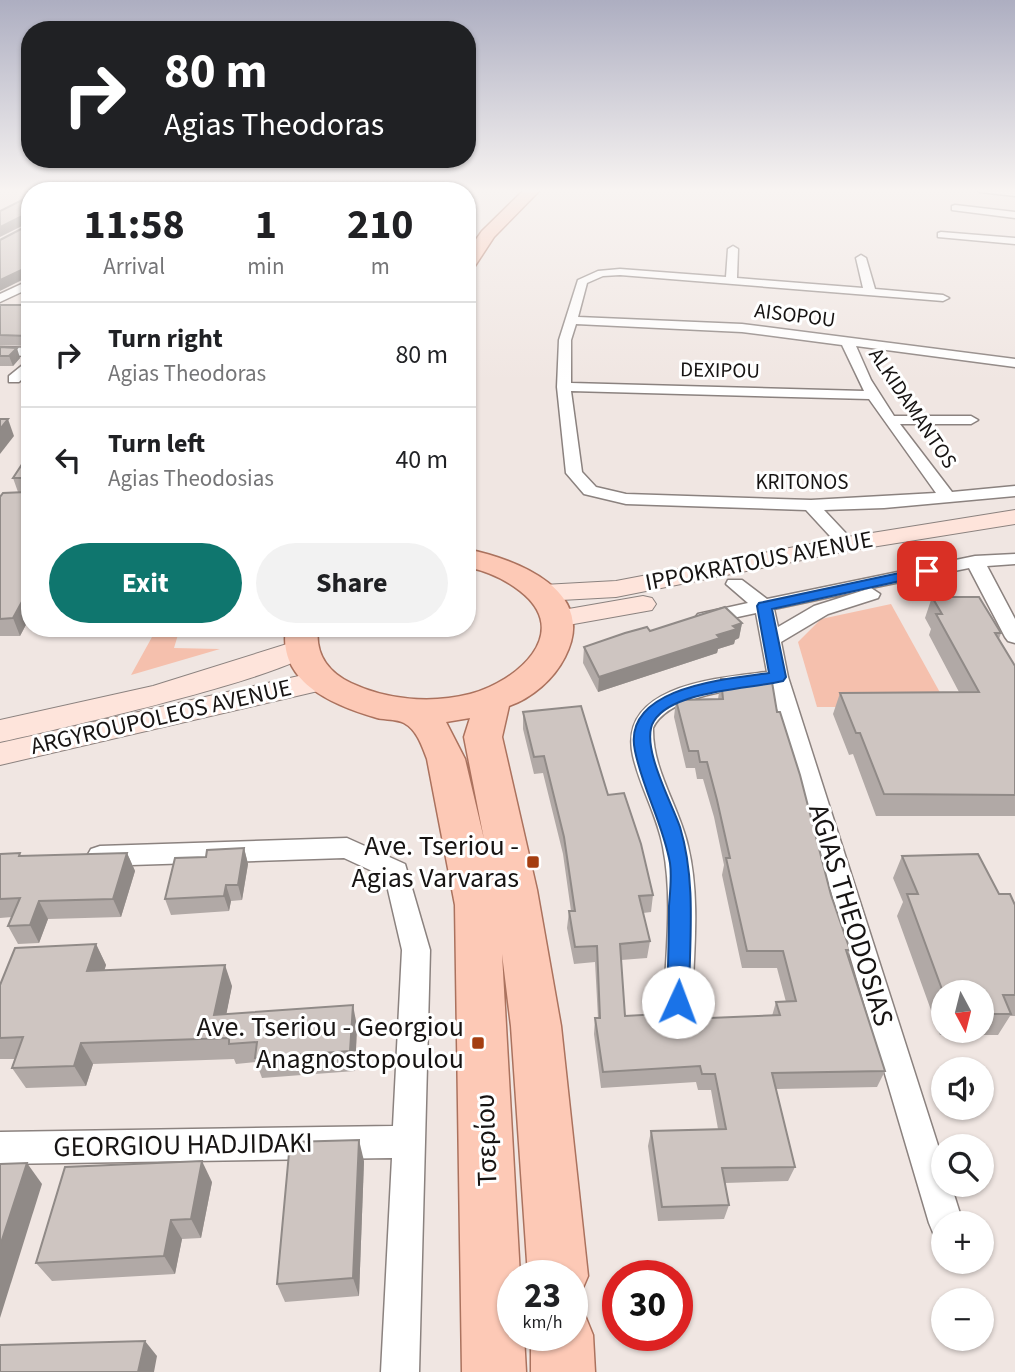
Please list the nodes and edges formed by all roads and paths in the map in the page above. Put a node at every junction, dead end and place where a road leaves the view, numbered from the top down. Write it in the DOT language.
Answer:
graph roads {
  1 [pos="733,253"];
  2 [pos="860,258"];
  3 [pos="731,280"];
  4 [pos="21,288"];
  5 [pos="870,292"];
  6 [pos="1,298"];
  7 [pos="943,298"];
  8 [pos="21,299"];
  9 [pos="569,320"];
  10 [pos="847,340"];
  11 [pos="0,351"];
  12 [pos="21,352"];
  13 [pos="1015,363"];
  14 [pos="21,372"];
  15 [pos="14,379"];
  16 [pos="564,387"];
  17 [pos="875,395"];
  18 [pos="892,420"];
  19 [pos="971,420"];
  20 [pos="1015,491"];
  21 [pos="947,497"];
  22 [pos="811,505"];
  23 [pos="1015,517"];
  24 [pos="1015,533"];
  25 [pos="847,544"];
  26 [pos="476,559"];
  27 [pos="1015,559"];
  28 [pos="975,561"];
  29 [pos="958,577"];
  30 [pos="735,584"];
  31 [pos="550,606"];
  32 [pos="764,606"];
  33 [pos="680,625"];
  34 [pos="1015,637"];
  35 [pos="302,638"];
  36 [pos="769,641"];
  37 [pos="778,677"];
  38 [pos="321,681"];
  39 [pos="493,699"];
  40 [pos="415,712"];
  41 [pos="0,731"];
  42 [pos="0,754"];
  43 [pos="81,857"];
  44 [pos="678,1002"];
  45 [pos="408,1142"];
  46 [pos="0,1148"];
  47 [pos="942,1211"];
  48 [pos="557,1260"];
  49 [pos="562,1351"];
  50 [pos="400,1372"];
  51 [pos="494,1372"];
  52 [pos="563,1372"];
  1 -- 3 [label="street"];
  2 -- 5 [label="street"];
  3 -- 5 [label="street"];
  3 -- 9 [label="street"];
  4 -- 6 [label="street"];
  5 -- 7 [label="street"];
  6 -- 8 [label="street"];
  9 -- 10 [label="street, AISOPOU"];
  9 -- 16 [label="street"];
  10 -- 13 [label="street, AISOPOU"];
  10 -- 17 [label="street, ALKIDAMANTOS"];
  11 -- 12 [label="street"];
  14 -- 15 [label="street"];
  16 -- 17 [label="street, DEXIPOU"];
  16 -- 22 [label="street, KRITONOS"];
  17 -- 18 [label="street, ALKIDAMANTOS"];
  18 -- 19 [label="street"];
  18 -- 21 [label="street, ALKIDAMANTOS"];
  20 -- 21 [label="street, KRITONOS"];
  21 -- 22 [label="street, KRITONOS"];
  22 -- 25 [label="street"];
  23 -- 25 [label="main road, IPPOKRATOUS AVENUE"];
  24 -- 30 [label="main road, IPPOKRATOUS AVENUE"];
  25 -- 31 [label="main road, IPPOKRATOUS AVENUE"];
  26 -- 31 [label="main road"];
  27 -- 28 [label="street"];
  28 -- 32 [label="street"];
  28 -- 34 [label="street"];
  29 -- 36 [label="street"];
  30 -- 31 [label="main road, IPPOKRATOUS AVENUE"];
  30 -- 32 [label="street"];
  31 -- 39 [label="main road"];
  32 -- 33 [label="street"];
  32 -- 36 [label="street, AGIAS THEODOSIAS"];
  35 -- 38 [label="main road"];
  35 -- 41 [label="main road, ARGYROUPOLEOS AVENUE"];
  36 -- 37 [label="street, AGIAS THEODOSIAS"];
  37 -- 44 [label="street"];
  37 -- 47 [label="street, AGIAS THEODOSIAS"];
  38 -- 40 [label="main road"];
  38 -- 42 [label="main road, ARGYROUPOLEOS AVENUE"];
  39 -- 40 [label="main road"];
  39 -- 48 [label="main road"];
  40 -- 51 [label="main road, Τσερίου"];
  43 -- 45 [label="street"];
  45 -- 46 [label="street, GEORGIOU HADJIDAKI"];
  45 -- 50 [label="street"];
  49 -- 52 [label="main road"];
}
